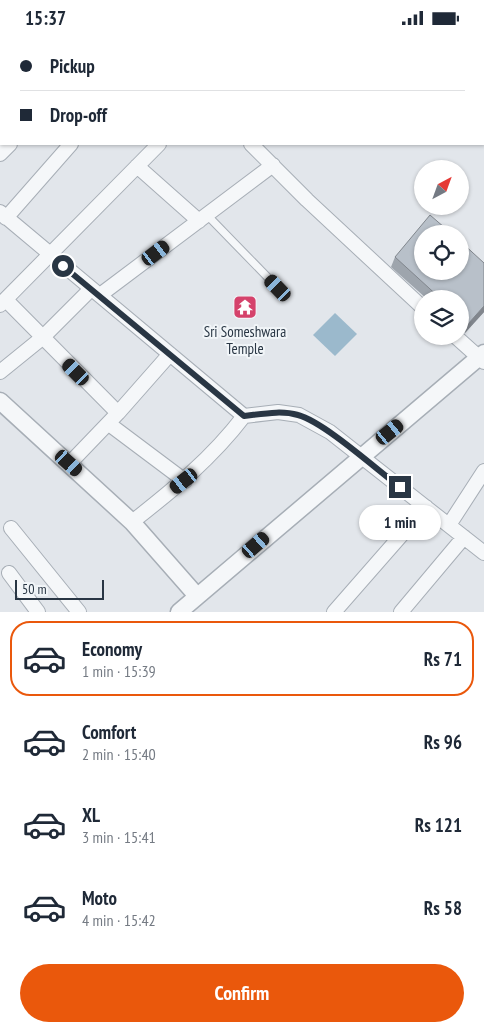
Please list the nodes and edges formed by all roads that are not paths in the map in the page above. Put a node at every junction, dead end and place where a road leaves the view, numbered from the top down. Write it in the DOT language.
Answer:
graph roads {
  1 [pos="9,145"];
  2 [pos="70,145"];
  3 [pos="158,145"];
  4 [pos="252,145"];
  5 [pos="0,154"];
  6 [pos="273,165"];
  7 [pos="137,166"];
  8 [pos="3,215"];
  9 [pos="203,218"];
  10 [pos="48,254"];
  11 [pos="278,288"];
  12 [pos="96,292"];
  13 [pos="414,300"];
  14 [pos="3,303"];
  15 [pos="42,338"];
  16 [pos="466,345"];
  17 [pos="170,354"];
  18 [pos="482,358"];
  19 [pos="0,372"];
  20 [pos="0,401"];
  21 [pos="244,416"];
  22 [pos="114,418"];
  23 [pos="360,456"];
  24 [pos="69,463"];
  25 [pos="483,475"];
  26 [pos="184,481"];
  27 [pos="426,507"];
  28 [pos="132,522"];
  29 [pos="449,525"];
  30 [pos="11,528"];
  31 [pos="464,537"];
  32 [pos="484,553"];
  33 [pos="9,573"];
  34 [pos="197,596"];
  35 [pos="38,612"];
  36 [pos="79,612"];
  37 [pos="179,612"];
  38 [pos="334,612"];
  39 [pos="401,612"];
  1 -- 5 [label="street"];
  2 -- 8 [label="street"];
  3 -- 7 [label="street"];
  4 -- 6 [label="street"];
  6 -- 9 [label="street"];
  6 -- 13 [label="street"];
  7 -- 9 [label="street"];
  7 -- 10 [label="street"];
  8 -- 10 [label="street"];
  9 -- 11 [label="lane"];
  9 -- 12 [label="street"];
  10 -- 12 [label="street"];
  10 -- 14 [label="street"];
  12 -- 15 [label="street"];
  12 -- 17 [label="street"];
  14 -- 15 [label="street"];
  15 -- 19 [label="street"];
  15 -- 22 [label="street"];
  16 -- 18 [label="street"];
  17 -- 21 [label="street"];
  17 -- 22 [label="street"];
  18 -- 23 [label="street"];
  20 -- 24 [label="street"];
  21 -- 23 [label="street"];
  21 -- 26 [label="street"];
  22 -- 24 [label="street"];
  22 -- 26 [label="street"];
  23 -- 27 [label="street"];
  23 -- 34 [label="street"];
  24 -- 28 [label="street"];
  25 -- 29 [label="street"];
  26 -- 28 [label="street"];
  27 -- 29 [label="street"];
  27 -- 38 [label="street"];
  28 -- 34 [label="street"];
  29 -- 31 [label="street"];
  30 -- 36 [label="street"];
  31 -- 32 [label="street"];
  31 -- 39 [label="street"];
  33 -- 35 [label="street"];
  34 -- 37 [label="street"];
}
